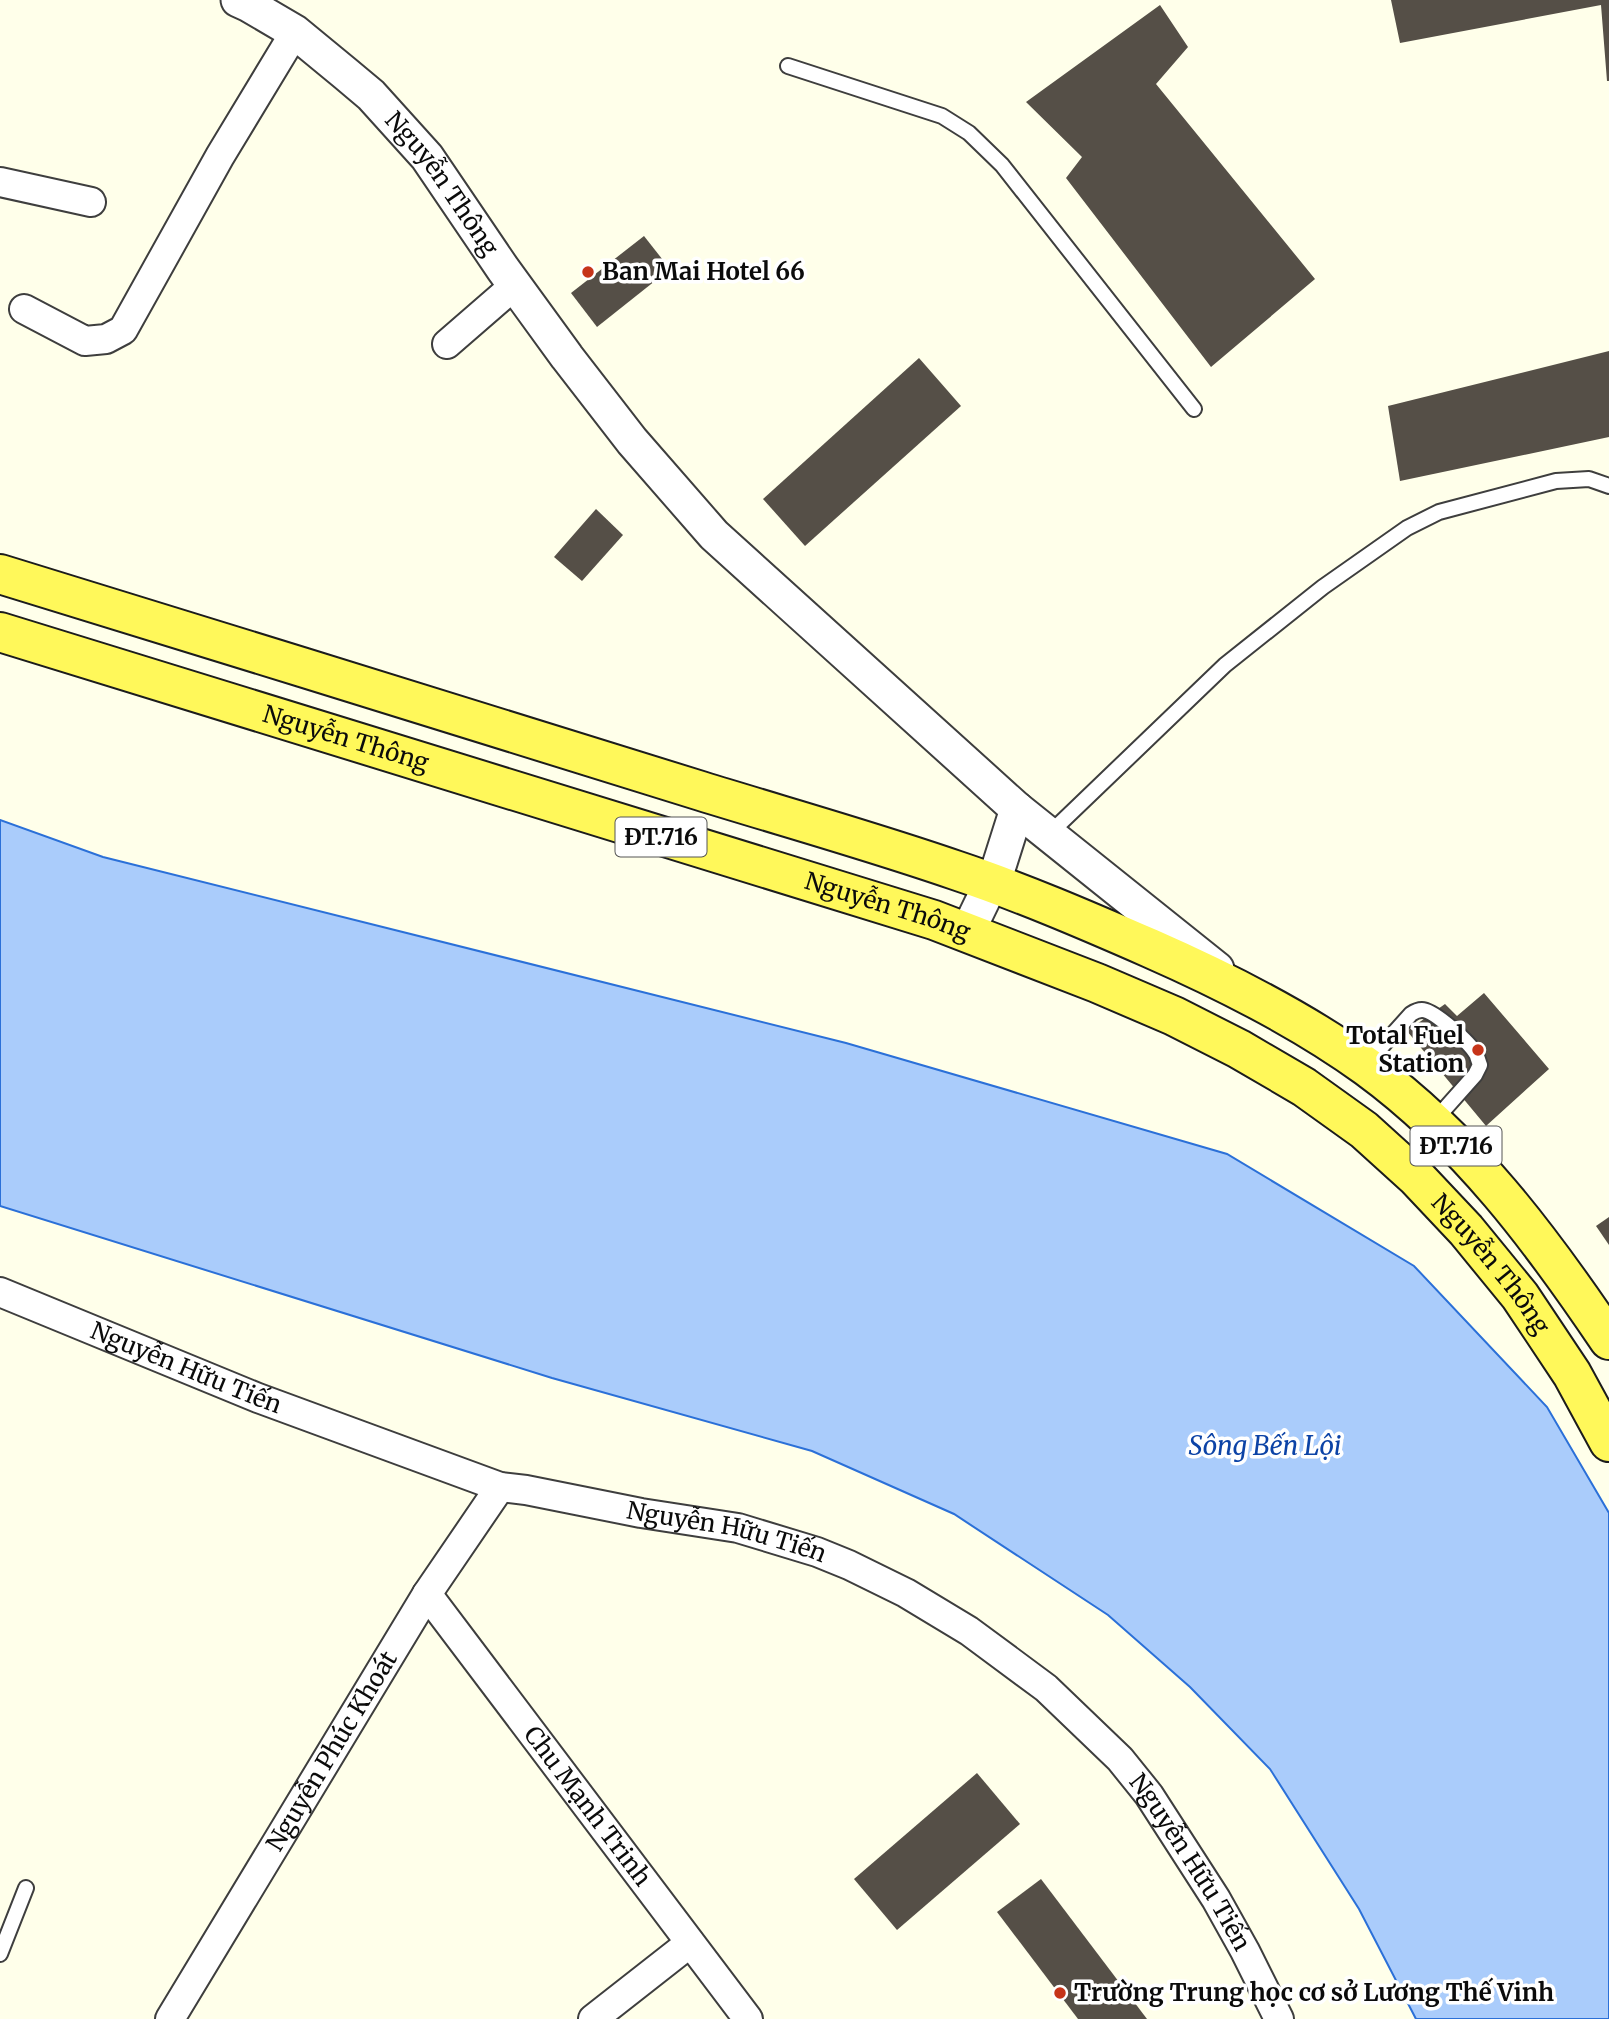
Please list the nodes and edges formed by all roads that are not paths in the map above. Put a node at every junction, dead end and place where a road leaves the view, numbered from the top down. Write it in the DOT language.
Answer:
graph roads {
  1 [pos="238,0"];
  2 [pos="295,32"];
  3 [pos="788,66"];
  4 [pos="0,181"];
  5 [pos="91,202"];
  6 [pos="515,285"];
  7 [pos="24,309"];
  8 [pos="447,344"];
  9 [pos="1194,409"];
  10 [pos="1609,486"];
  11 [pos="0,574"];
  12 [pos="0,632"];
  13 [pos="1017,809"];
  14 [pos="1049,834"];
  15 [pos="992,883"];
  16 [pos="967,933"];
  17 [pos="1258,1000"];
  18 [pos="1365,1066"];
  19 [pos="1433,1122"];
  20 [pos="0,1293"];
  21 [pos="1609,1340"];
  22 [pos="1609,1441"];
  23 [pos="500,1487"];
  24 [pos="427,1594"];
  25 [pos="26,1888"];
  26 [pos="690,1943"];
  27 [pos="0,1954"];
  28 [pos="170,2019"];
  29 [pos="593,2019"];
  30 [pos="748,2019"];
  31 [pos="1279,2019"];
  1 -- 2 [label="street, Nguyễn Thông / ĐT.716"];
  2 -- 6 [label="street, Nguyễn Thông / ĐT.716"];
  2 -- 7 [label="street"];
  3 -- 9 [label="lane"];
  4 -- 5 [label="street"];
  6 -- 8 [label="street"];
  6 -- 13 [label="street, Nguyễn Thông / ĐT.716"];
  10 -- 14 [label="lane"];
  11 -- 15 [label="main road, Nguyễn Thông / ĐT.716"];
  12 -- 16 [label="main road, Nguyễn Thông / ĐT.716"];
  13 -- 14 [label="street, Nguyễn Thông / ĐT.716"];
  13 -- 15 [label="street"];
  14 -- 17 [label="street, Nguyễn Thông / ĐT.716"];
  15 -- 16 [label="street"];
  15 -- 17 [label="main road, Nguyễn Thông / ĐT.716"];
  16 -- 22 [label="main road, Nguyễn Thông / ĐT.716"];
  17 -- 18 [label="main road, Nguyễn Thông / ĐT.716"];
  18 -- 19 [label="main road, Nguyễn Thông / ĐT.716"];
  18 -- 19 [label="lane"];
  19 -- 21 [label="main road, Nguyễn Thông / ĐT.716"];
  20 -- 23 [label="street, Nguyễn Hữu Tiến"];
  23 -- 24 [label="street, Nguyễn Phúc Khoát"];
  23 -- 31 [label="street, Nguyễn Hữu Tiến"];
  24 -- 26 [label="street, Chu Mạnh Trinh"];
  24 -- 28 [label="street, Nguyễn Phúc Khoát"];
  25 -- 27 [label="lane"];
  26 -- 29 [label="street"];
  26 -- 30 [label="street, Chu Mạnh Trinh"];
}
